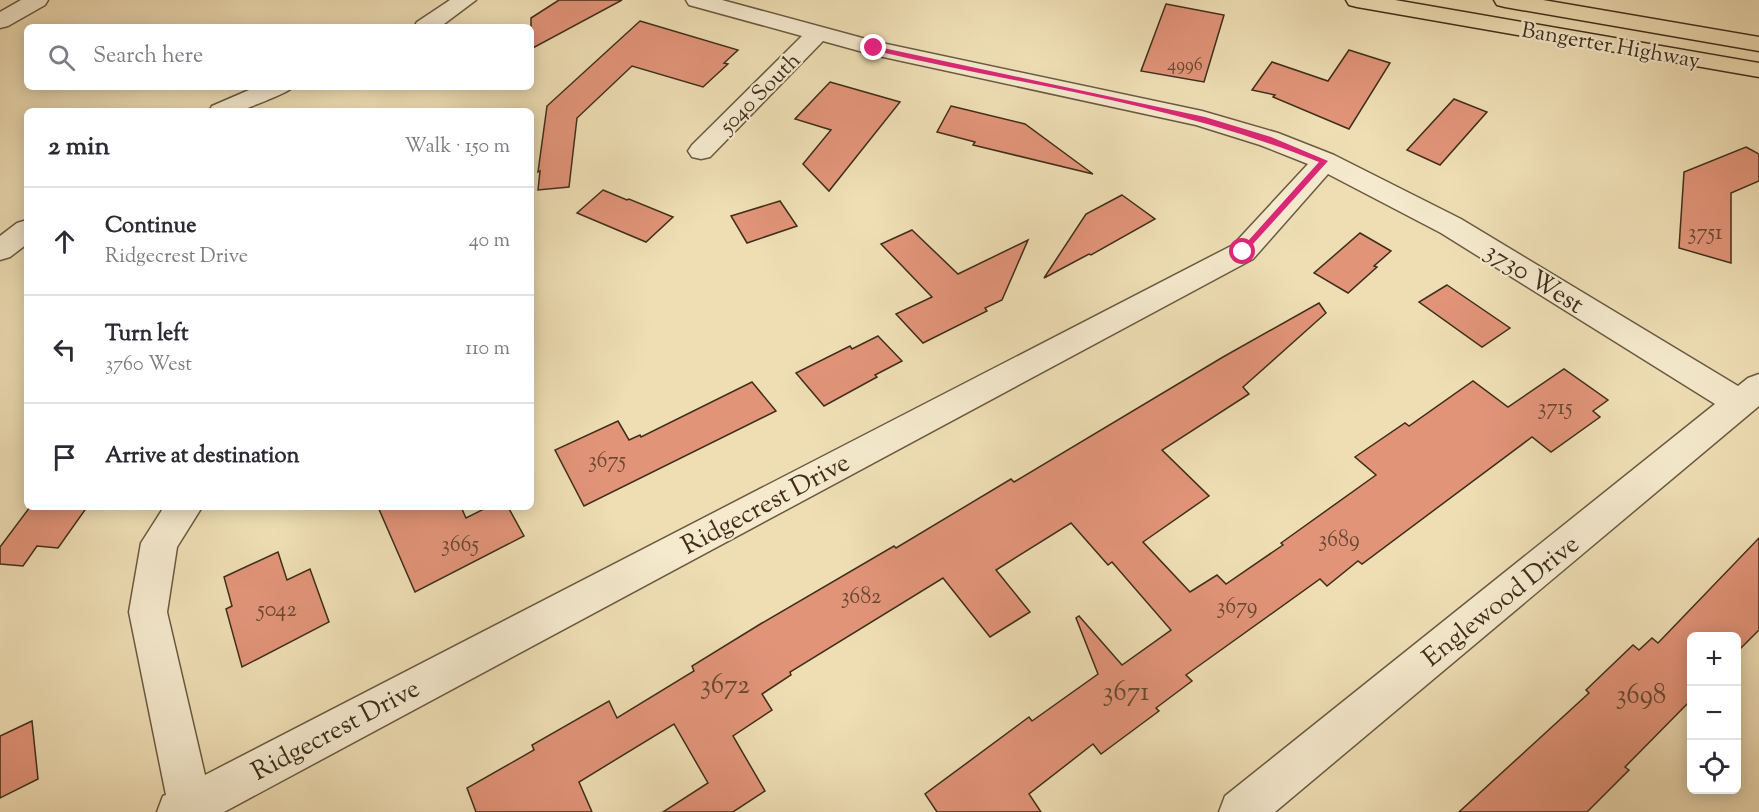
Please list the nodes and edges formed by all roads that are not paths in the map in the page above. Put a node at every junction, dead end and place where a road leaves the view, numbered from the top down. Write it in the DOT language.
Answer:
graph roads {
  1 [pos="37,0"];
  2 [pos="465,0"];
  3 [pos="697,0"];
  4 [pos="1358,0"];
  5 [pos="1505,0"];
  6 [pos="0,21"];
  7 [pos="429,24"];
  8 [pos="818,33"];
  9 [pos="1759,44"];
  10 [pos="1759,70"];
  11 [pos="244,92"];
  12 [pos="225,108"];
  13 [pos="701,151"];
  14 [pos="1324,161"];
  15 [pos="24,232"];
  16 [pos="0,250"];
  17 [pos="1750,395"];
  18 [pos="182,510"];
  19 [pos="187,810"];
  20 [pos="1241,812"];
  1 -- 6 [label="street"];
  2 -- 7 [label="street"];
  3 -- 8 [label="street, 3730 West"];
  4 -- 10 [label="highway, Bangerter Highway"];
  5 -- 9 [label="highway, Bangerter Highway"];
  8 -- 13 [label="street, 5040 South"];
  8 -- 14 [label="street, 3730 West"];
  11 -- 12 [label="street"];
  14 -- 17 [label="street, 3730 West"];
  14 -- 19 [label="street, Ridgecrest Drive"];
  15 -- 16 [label="street"];
  17 -- 20 [label="street, Englewood Drive"];
  18 -- 19 [label="street"];
}
